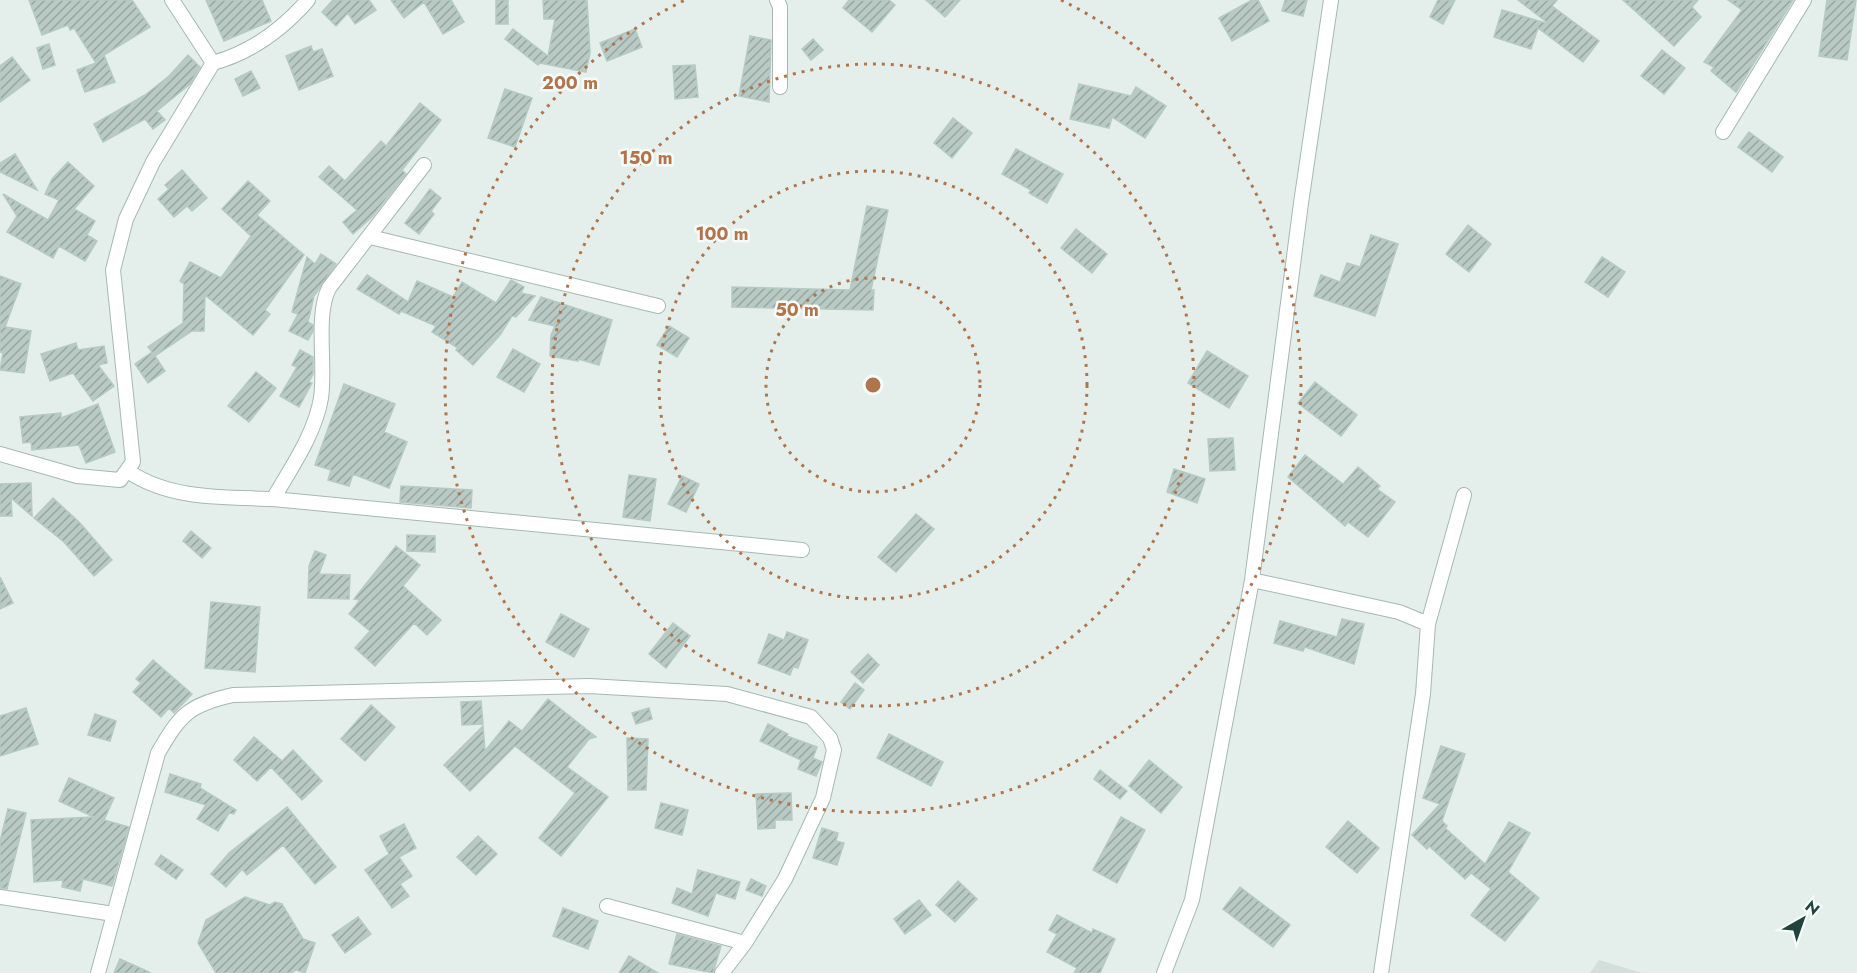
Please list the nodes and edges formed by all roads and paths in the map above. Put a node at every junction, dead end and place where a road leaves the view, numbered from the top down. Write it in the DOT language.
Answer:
graph roads {
  1 [pos="172,0"];
  2 [pos="308,0"];
  3 [pos="777,0"];
  4 [pos="1331,0"];
  5 [pos="1804,0"];
  6 [pos="213,63"];
  7 [pos="780,87"];
  8 [pos="1723,132"];
  9 [pos="424,165"];
  10 [pos="370,237"];
  11 [pos="658,306"];
  12 [pos="0,454"];
  13 [pos="128,471"];
  14 [pos="1464,495"];
  15 [pos="273,499"];
  16 [pos="802,550"];
  17 [pos="1252,580"];
  18 [pos="1428,624"];
  19 [pos="0,897"];
  20 [pos="607,906"];
  21 [pos="114,914"];
  22 [pos="745,943"];
  23 [pos="98,973"];
  24 [pos="722,973"];
  25 [pos="1164,973"];
  26 [pos="1381,973"];
  1 -- 6 [label="street"];
  2 -- 6 [label="street"];
  3 -- 7 [label="street"];
  4 -- 17 [label="street"];
  5 -- 8 [label="street"];
  6 -- 13 [label="street"];
  9 -- 10 [label="street"];
  10 -- 11 [label="street"];
  10 -- 15 [label="street"];
  12 -- 13 [label="street"];
  13 -- 15 [label="street"];
  14 -- 18 [label="street"];
  15 -- 16 [label="street"];
  17 -- 18 [label="street"];
  17 -- 25 [label="street"];
  18 -- 26 [label="street"];
  19 -- 21 [label="street"];
  20 -- 22 [label="street"];
  21 -- 22 [label="street"];
  21 -- 23 [label="street"];
  22 -- 24 [label="street"];
}
